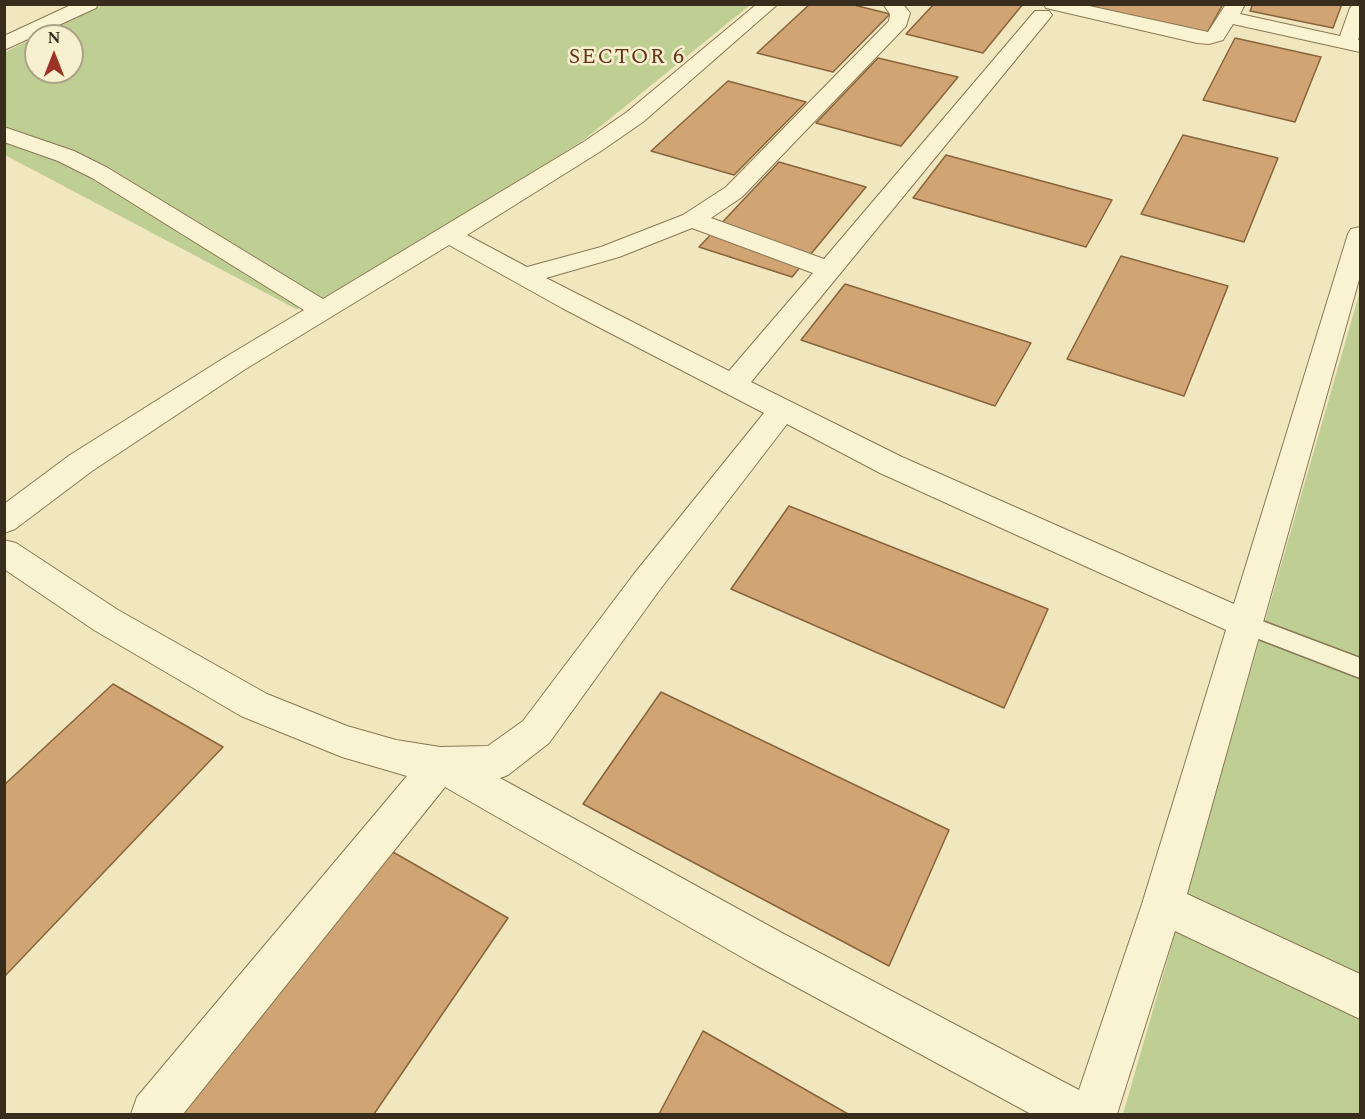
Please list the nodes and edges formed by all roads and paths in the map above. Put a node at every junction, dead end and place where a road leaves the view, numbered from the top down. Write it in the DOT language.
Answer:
graph roads {
  1 [pos="89,4"];
  2 [pos="770,4"];
  3 [pos="892,4"];
  4 [pos="1360,8"];
  5 [pos="1047,10"];
  6 [pos="1232,11"];
  7 [pos="5,43"];
  8 [pos="1354,44"];
  9 [pos="4,134"];
  10 [pos="692,220"];
  11 [pos="1360,234"];
  12 [pos="449,236"];
  13 [pos="829,270"];
  14 [pos="523,276"];
  15 [pos="322,310"];
  16 [pos="734,384"];
  17 [pos="782,410"];
  18 [pos="4,521"];
  19 [pos="4,552"];
  20 [pos="1246,624"];
  21 [pos="1360,668"];
  22 [pos="440,764"];
  23 [pos="1163,904"];
  24 [pos="1360,997"];
  25 [pos="154,1114"];
  26 [pos="1077,1114"];
  27 [pos="1094,1114"];
  1 -- 7 [label="street"];
  2 -- 12 [label="street"];
  3 -- 10 [label="street"];
  4 -- 8 [label="street"];
  5 -- 6 [label="street"];
  5 -- 13 [label="street"];
  6 -- 8 [label="street"];
  9 -- 15 [label="street"];
  10 -- 13 [label="street"];
  10 -- 14 [label="street"];
  11 -- 20 [label="street"];
  12 -- 14 [label="street"];
  12 -- 15 [label="street"];
  13 -- 16 [label="street"];
  14 -- 16 [label="street"];
  15 -- 18 [label="street"];
  16 -- 17 [label="street"];
  17 -- 20 [label="street"];
  17 -- 22 [label="street"];
  19 -- 22 [label="street"];
  20 -- 21 [label="lane"];
  20 -- 23 [label="street"];
  22 -- 25 [label="street"];
  22 -- 26 [label="street"];
  23 -- 24 [label="street"];
  23 -- 27 [label="street"];
}
